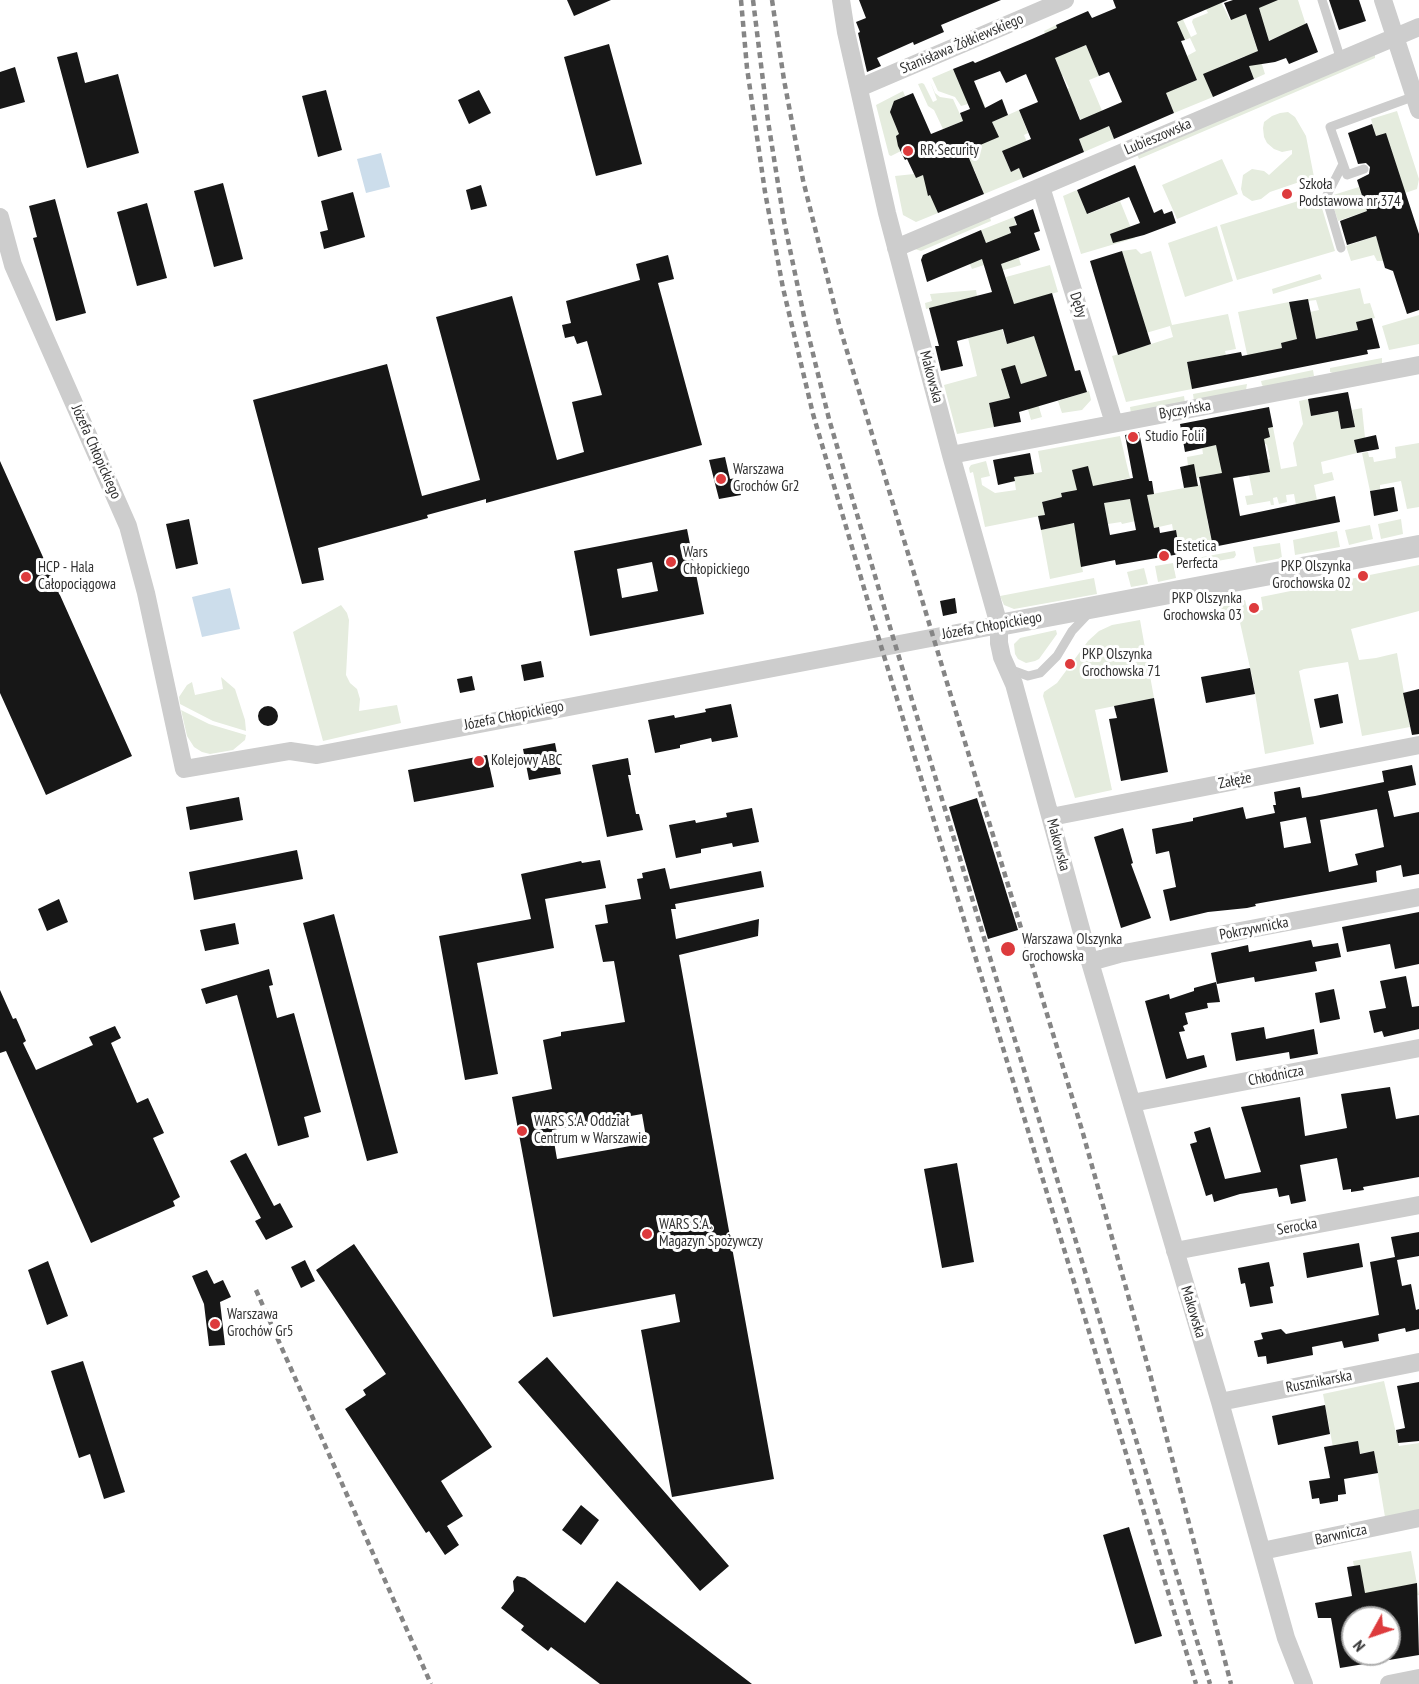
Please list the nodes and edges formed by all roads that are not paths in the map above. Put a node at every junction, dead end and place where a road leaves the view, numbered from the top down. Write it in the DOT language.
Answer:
graph roads {
  1 [pos="841,0"];
  2 [pos="1065,0"];
  3 [pos="1322,0"];
  4 [pos="1383,0"];
  5 [pos="1036,6"];
  6 [pos="1419,27"];
  7 [pos="1395,38"];
  8 [pos="1341,60"];
  9 [pos="859,88"];
  10 [pos="1417,103"];
  11 [pos="1326,117"];
  12 [pos="1330,127"];
  13 [pos="1343,164"];
  14 [pos="1364,169"];
  15 [pos="1041,187"];
  16 [pos="0,217"];
  17 [pos="896,248"];
  18 [pos="1341,248"];
  19 [pos="1419,365"];
  20 [pos="1114,423"];
  21 [pos="951,456"];
  22 [pos="1419,546"];
  23 [pos="1104,606"];
  24 [pos="999,625"];
  25 [pos="1005,667"];
  26 [pos="1419,745"];
  27 [pos="1050,817"];
  28 [pos="1419,897"];
  29 [pos="1090,962"];
  30 [pos="1419,1048"];
  31 [pos="1132,1103"];
  32 [pos="1419,1205"];
  33 [pos="1175,1251"];
  34 [pos="1419,1362"];
  35 [pos="1220,1402"];
  36 [pos="1419,1518"];
  37 [pos="1262,1551"];
  38 [pos="1419,1678"];
  39 [pos="1304,1684"];
  40 [pos="1389,1684"];
  1 -- 9 [label="street, Makowska"];
  2 -- 5 [label="street, Stanisława Żółkiewskiego"];
  3 -- 8 [label="lane"];
  4 -- 7 [label="street"];
  5 -- 9 [label="street, Stanisława Żółkiewskiego"];
  6 -- 7 [label="street, Lubieszowska"];
  7 -- 8 [label="street, Lubieszowska"];
  7 -- 10 [label="street"];
  8 -- 15 [label="street, Lubieszowska"];
  9 -- 17 [label="street, Makowska"];
  10 -- 12 [label="lane"];
  11 -- 12 [label="lane"];
  12 -- 13 [label="lane"];
  13 -- 14 [label="lane"];
  13 -- 18 [label="lane"];
  15 -- 17 [label="street, Lubieszowska"];
  15 -- 20 [label="street, Dęby"];
  16 -- 24 [label="street, Józefa Chłopickiego"];
  17 -- 21 [label="street, Makowska"];
  19 -- 20 [label="street, Byczyńska"];
  20 -- 21 [label="street, Byczyńska"];
  21 -- 24 [label="street, Makowska"];
  22 -- 23 [label="street, Józefa Chłopickiego"];
  23 -- 24 [label="street, Józefa Chłopickiego"];
  23 -- 25 [label="lane"];
  24 -- 25 [label="street, Makowska"];
  25 -- 27 [label="street, Makowska"];
  26 -- 27 [label="street, Załęże"];
  27 -- 29 [label="street, Makowska"];
  28 -- 29 [label="street, Pokrzywnicka"];
  29 -- 31 [label="street, Makowska"];
  30 -- 31 [label="street, Chłodnicza"];
  31 -- 33 [label="street, Makowska"];
  32 -- 33 [label="street, Serocka"];
  33 -- 35 [label="street, Makowska"];
  34 -- 35 [label="street, Rusznikarska"];
  35 -- 37 [label="street, Makowska"];
  36 -- 37 [label="street, Barwnicza"];
  37 -- 39 [label="street, Makowska"];
  38 -- 40 [label="street"];
}
